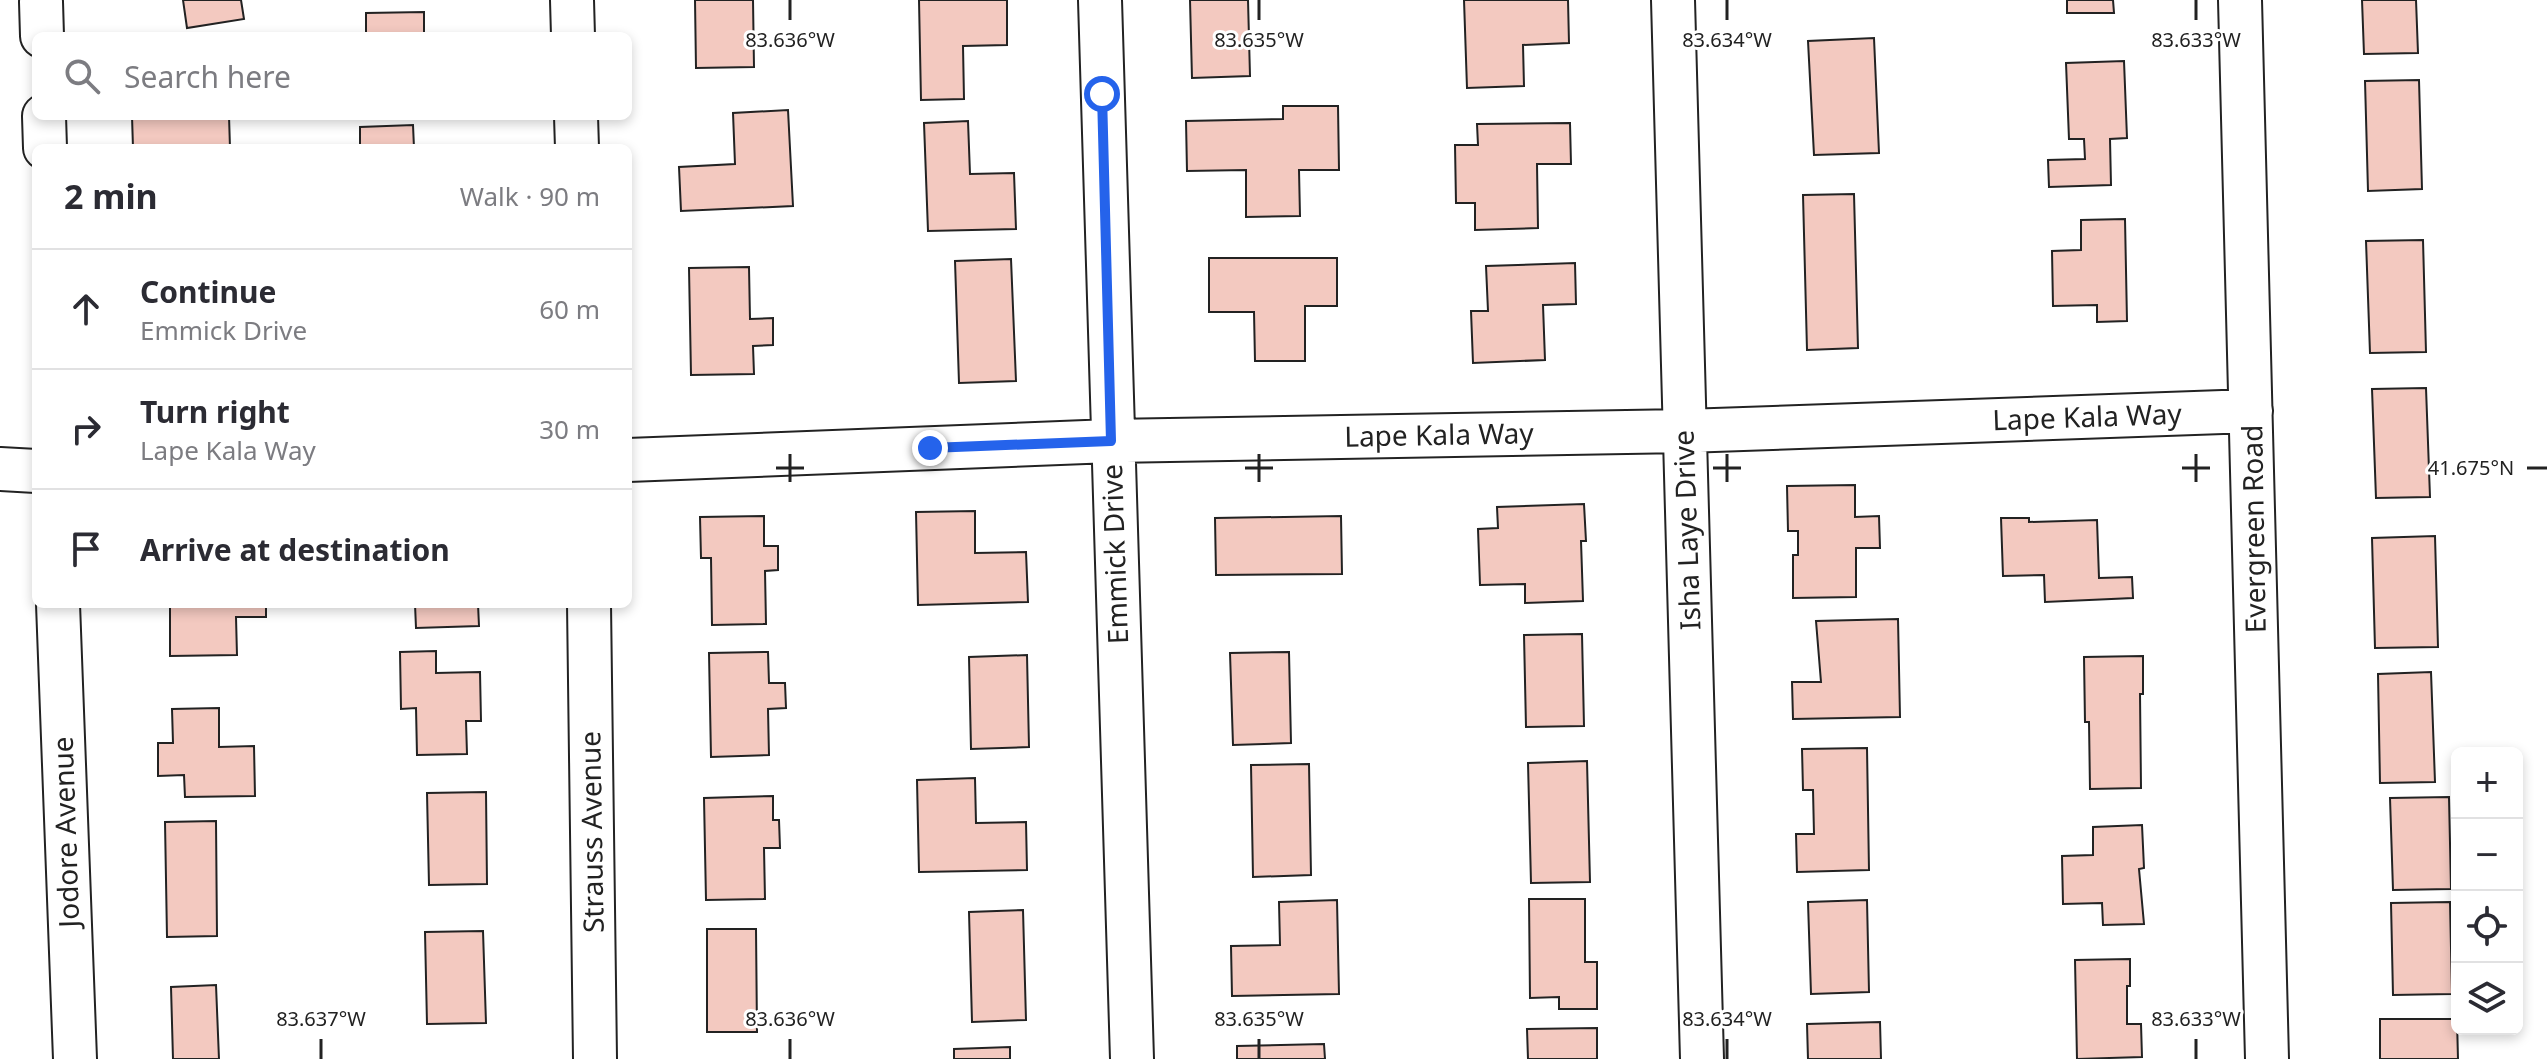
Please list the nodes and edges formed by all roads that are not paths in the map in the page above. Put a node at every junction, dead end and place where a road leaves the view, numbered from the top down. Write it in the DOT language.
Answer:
graph roads {
  1 [pos="572,0"];
  2 [pos="1100,0"];
  3 [pos="1673,0"];
  4 [pos="2240,0"];
  5 [pos="573,32"];
  6 [pos="44,120"];
  7 [pos="576,120"];
  8 [pos="45,144"];
  9 [pos="577,144"];
  10 [pos="2251,411"];
  11 [pos="1685,431"];
  12 [pos="1111,441"];
  13 [pos="632,460"];
  14 [pos="0,469"];
  15 [pos="32,471"];
  16 [pos="58,608"];
  17 [pos="589,608"];
  18 [pos="75,1059"];
  19 [pos="595,1059"];
  20 [pos="1132,1059"];
  21 [pos="1702,1059"];
  22 [pos="2267,1059"];
  1 -- 5 [label="street"];
  2 -- 12 [label="street, Emmick Drive"];
  3 -- 11 [label="street, Isha Laye Drive"];
  4 -- 10 [label="street, Evergreen Road"];
  6 -- 8 [label="street"];
  7 -- 9 [label="street"];
  10 -- 11 [label="street, Lape Kala Way"];
  10 -- 22 [label="street, Evergreen Road"];
  11 -- 12 [label="street, Lape Kala Way"];
  11 -- 21 [label="street, Isha Laye Drive"];
  12 -- 13 [label="street, Lape Kala Way"];
  12 -- 20 [label="street, Emmick Drive"];
  14 -- 15 [label="street"];
  16 -- 18 [label="street, Jodore Avenue"];
  17 -- 19 [label="street, Strauss Avenue"];
}
